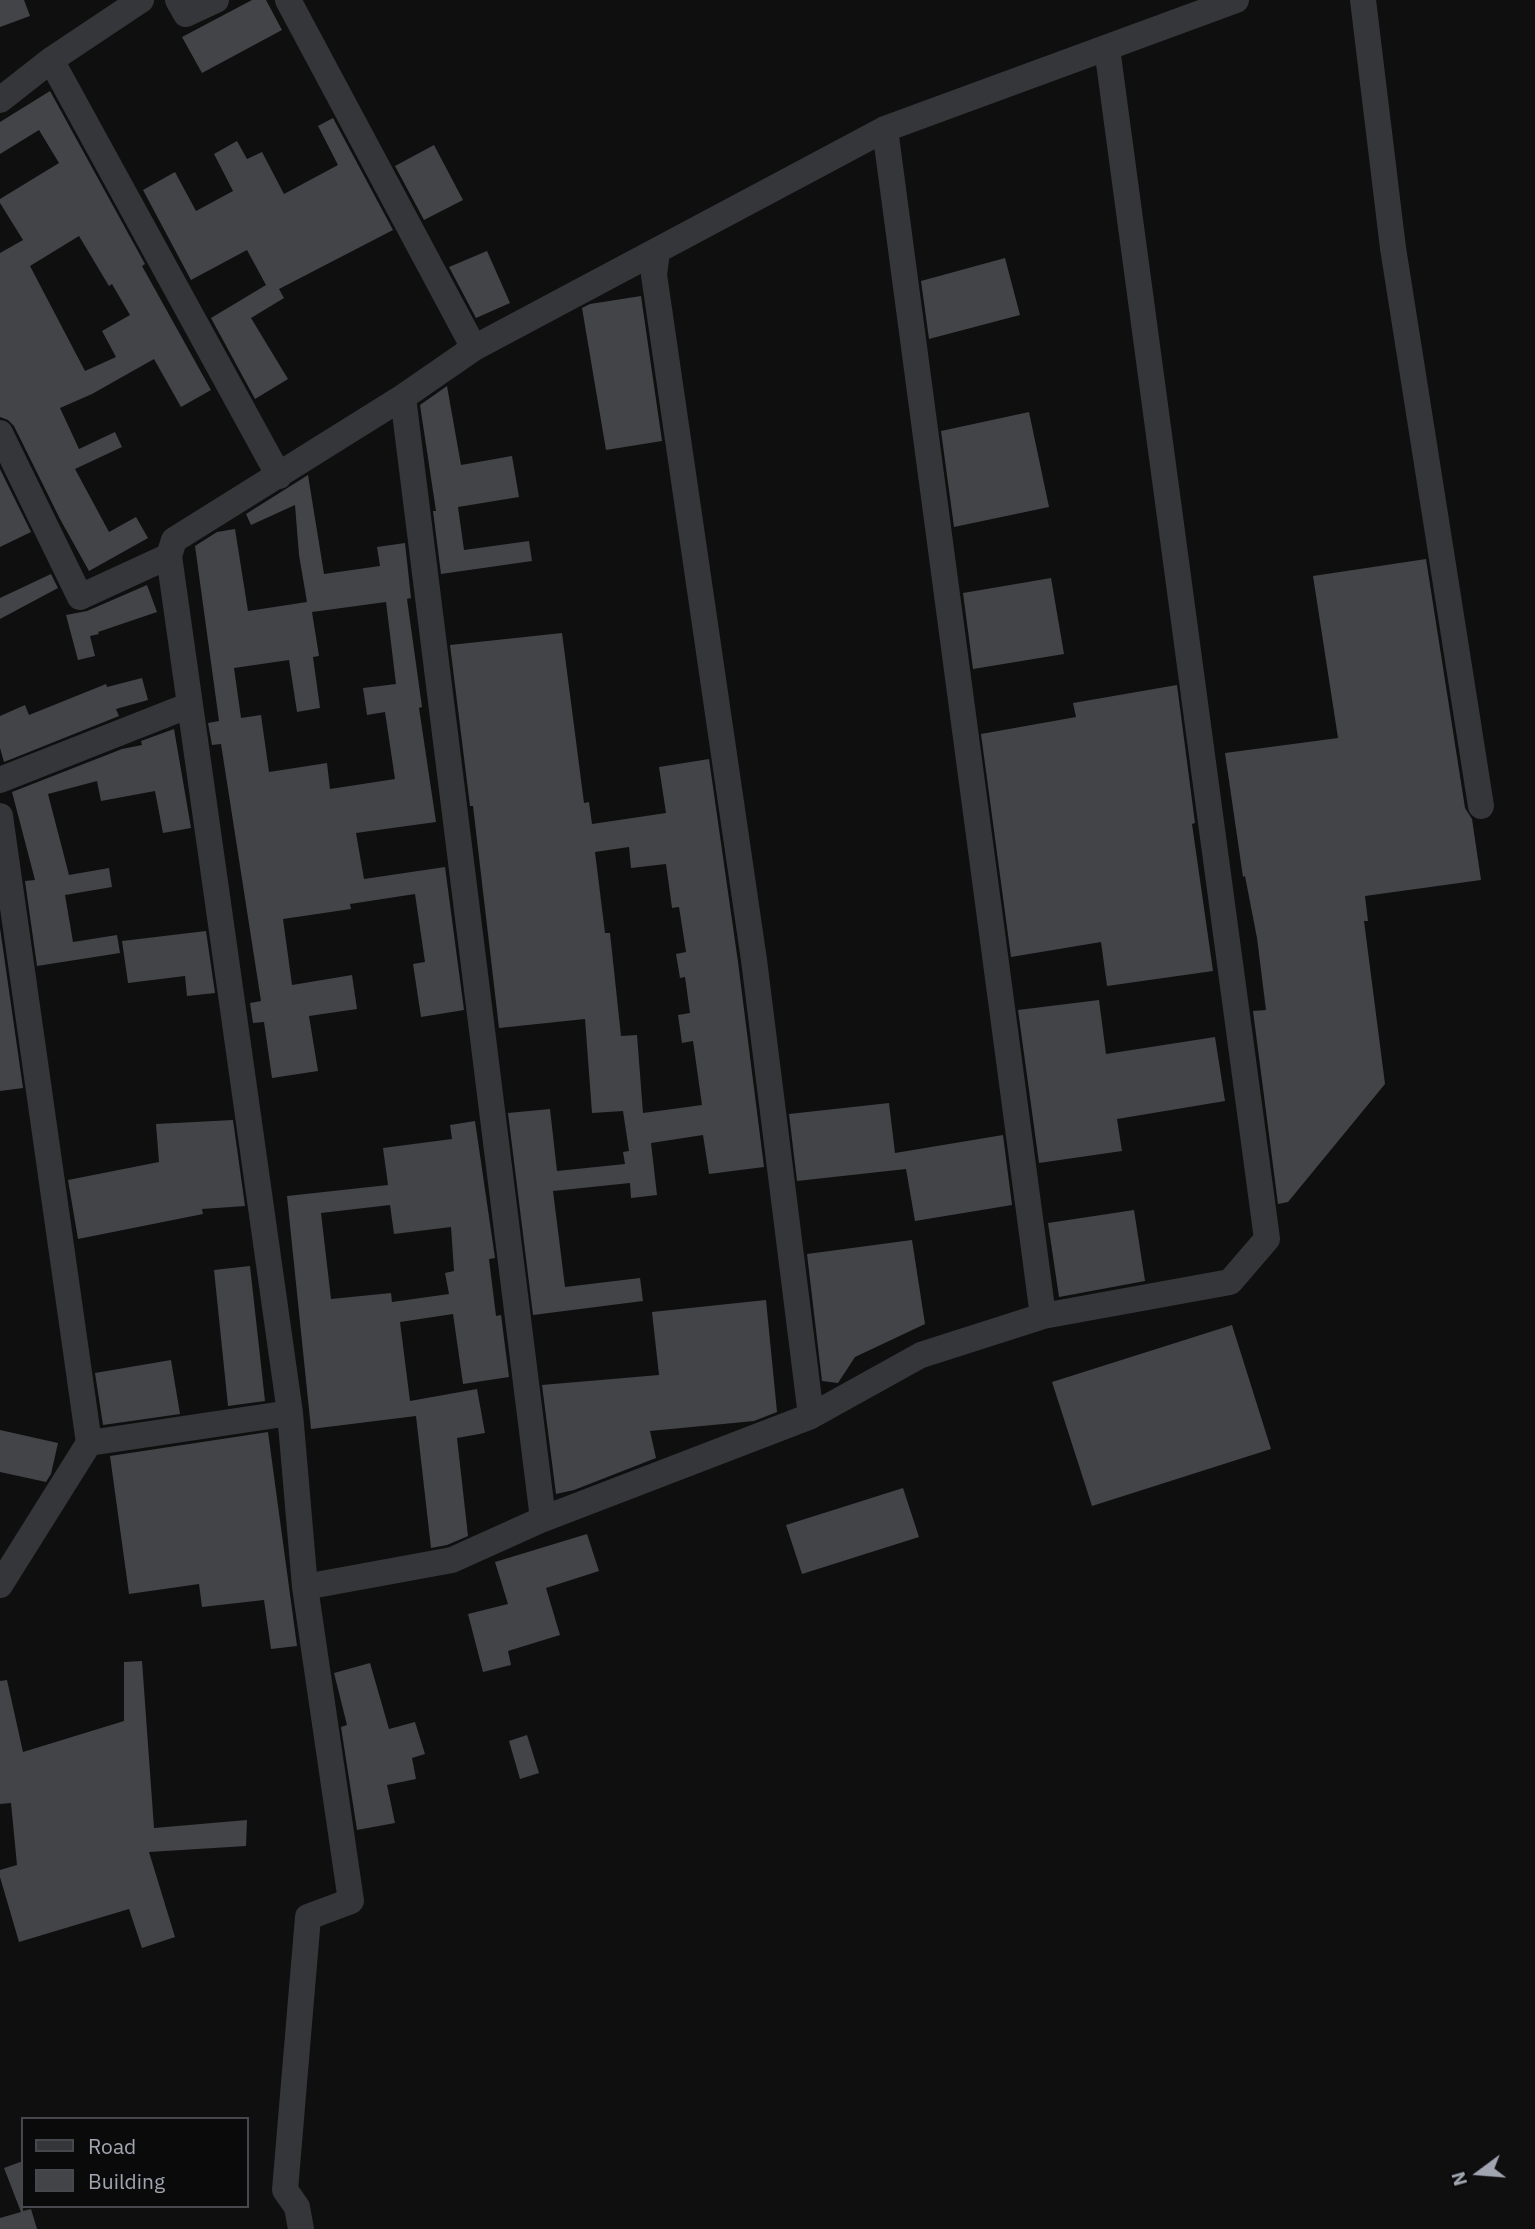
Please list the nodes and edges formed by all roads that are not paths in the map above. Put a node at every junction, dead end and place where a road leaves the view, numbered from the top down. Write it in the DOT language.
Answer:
graph roads {
  1 [pos="141,0"];
  2 [pos="178,0"];
  3 [pos="216,0"];
  4 [pos="288,0"];
  5 [pos="1236,0"];
  6 [pos="1363,0"];
  7 [pos="1107,48"];
  8 [pos="51,60"];
  9 [pos="0,100"];
  10 [pos="885,129"];
  11 [pos="657,252"];
  12 [pos="474,348"];
  13 [pos="403,397"];
  14 [pos="0,433"];
  15 [pos="279,476"];
  16 [pos="169,556"];
  17 [pos="190,705"];
  18 [pos="0,780"];
  19 [pos="1480,806"];
  20 [pos="0,816"];
  21 [pos="1044,1316"];
  22 [pos="290,1413"];
  23 [pos="811,1416"];
  24 [pos="89,1443"];
  25 [pos="543,1519"];
  26 [pos="0,1585"];
  27 [pos="305,1587"];
  28 [pos="301,2229"];
  1 -- 8 [label="street"];
  2 -- 3 [label="street"];
  4 -- 12 [label="street"];
  5 -- 7 [label="street"];
  6 -- 19 [label="street"];
  7 -- 10 [label="street"];
  7 -- 21 [label="street"];
  8 -- 9 [label="street"];
  8 -- 15 [label="street"];
  10 -- 11 [label="street"];
  10 -- 21 [label="street"];
  11 -- 12 [label="street"];
  11 -- 23 [label="street"];
  12 -- 13 [label="street"];
  13 -- 15 [label="street"];
  13 -- 25 [label="street"];
  14 -- 16 [label="street"];
  15 -- 16 [label="street"];
  16 -- 17 [label="street"];
  17 -- 18 [label="street"];
  17 -- 22 [label="street"];
  20 -- 24 [label="street"];
  21 -- 23 [label="street"];
  22 -- 24 [label="street"];
  22 -- 27 [label="street"];
  23 -- 25 [label="street"];
  24 -- 26 [label="street"];
  25 -- 27 [label="street"];
  27 -- 28 [label="street"];
}
